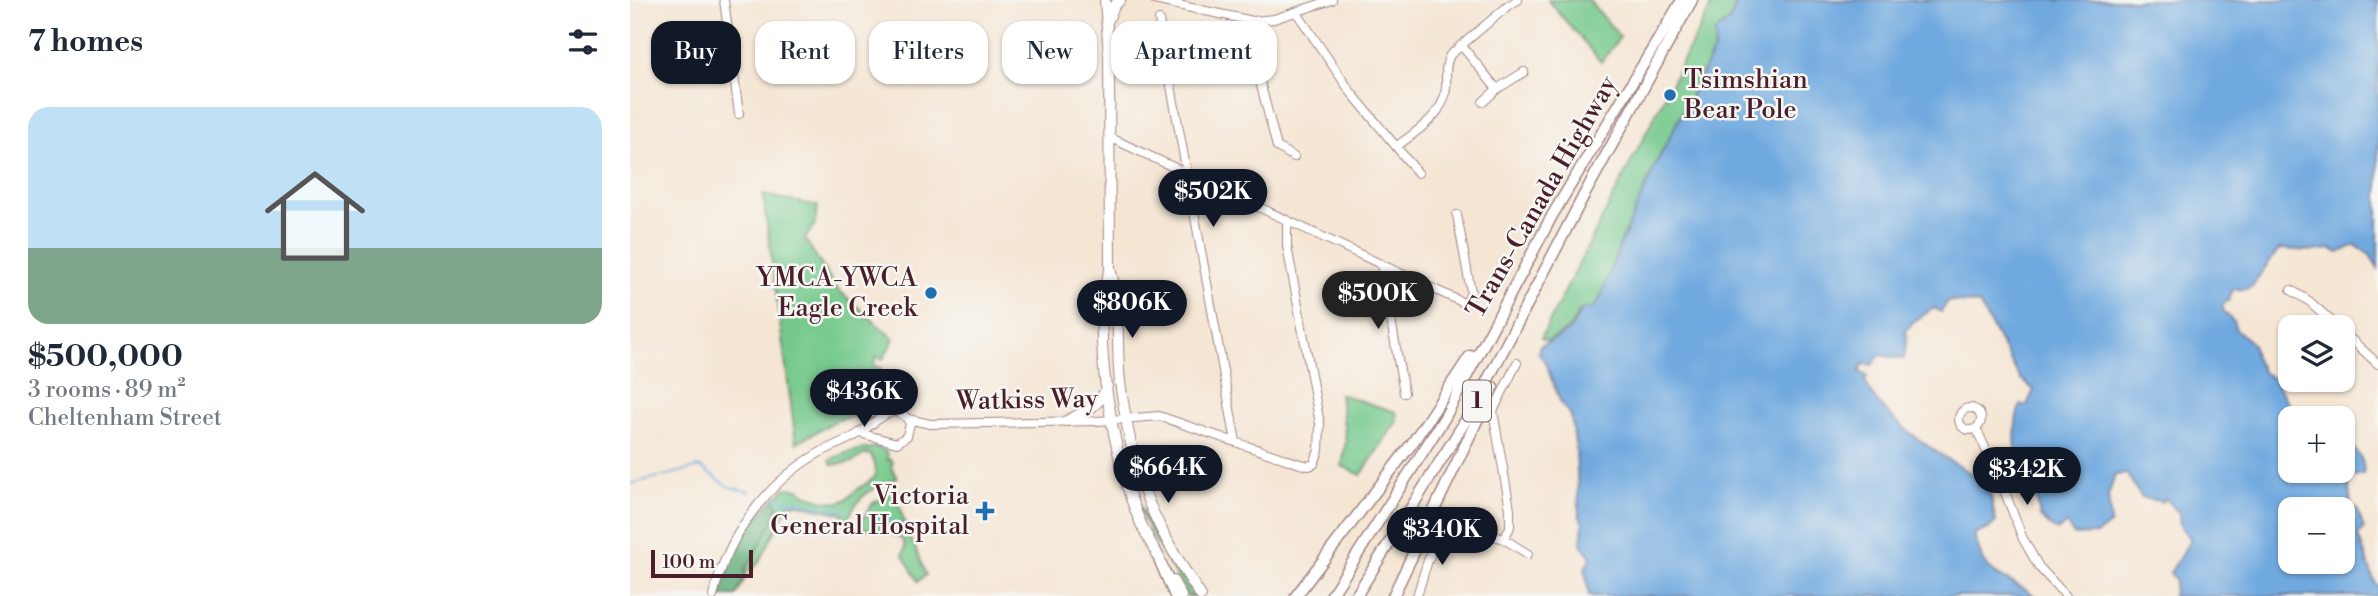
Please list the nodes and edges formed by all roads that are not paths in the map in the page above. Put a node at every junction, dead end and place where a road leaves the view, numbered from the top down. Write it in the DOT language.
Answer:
graph roads {
  1 [pos="724,0"];
  2 [pos="1105,0"];
  3 [pos="1120,0"];
  4 [pos="1154,0"];
  5 [pos="1332,0"];
  6 [pos="1518,0"];
  7 [pos="1682,0"];
  8 [pos="1692,0"];
  9 [pos="1195,5"];
  10 [pos="1297,13"];
  11 [pos="1107,20"];
  12 [pos="1159,20"];
  13 [pos="1244,20"];
  14 [pos="1461,45"];
  15 [pos="1524,72"];
  16 [pos="1497,89"];
  17 [pos="1483,102"];
  18 [pos="739,114"];
  19 [pos="1109,137"];
  20 [pos="1397,146"];
  21 [pos="1294,157"];
  22 [pos="1418,173"];
  23 [pos="1188,174"];
  24 [pos="1583,197"];
  25 [pos="1457,215"];
  26 [pos="1287,222"];
  27 [pos="1541,236"];
  28 [pos="1381,264"];
  29 [pos="1110,270"];
  30 [pos="2291,290"];
  31 [pos="2324,315"];
  32 [pos="2355,343"];
  33 [pos="1517,363"];
  34 [pos="2378,364"];
  35 [pos="1107,386"];
  36 [pos="1404,393"];
  37 [pos="1126,418"];
  38 [pos="881,419"];
  39 [pos="908,419"];
  40 [pos="1112,419"];
  41 [pos="1066,421"];
  42 [pos="930,424"];
  43 [pos="1976,428"];
  44 [pos="910,430"];
  45 [pos="859,433"];
  46 [pos="882,439"];
  47 [pos="1236,442"];
  48 [pos="1504,539"];
  49 [pos="1156,552"];
  50 [pos="1528,554"];
  51 [pos="713,596"];
  52 [pos="1175,596"];
  53 [pos="1181,596"];
  54 [pos="1201,596"];
  55 [pos="1294,596"];
  56 [pos="1332,596"];
  57 [pos="1356,596"];
  58 [pos="1393,596"];
  59 [pos="1417,596"];
  60 [pos="2066,596"];
  1 -- 18 [label="street"];
  2 -- 11 [label="main road"];
  3 -- 11 [label="main road"];
  4 -- 9 [label="street"];
  5 -- 10 [label="street"];
  6 -- 14 [label="street"];
  7 -- 27 [label="highway, Trans-Canada Highway / 1"];
  8 -- 24 [label="highway, Trans-Canada Highway / 1"];
  9 -- 13 [label="street"];
  10 -- 13 [label="street"];
  10 -- 20 [label="street"];
  11 -- 19 [label="main road"];
  12 -- 23 [label="street"];
  13 -- 21 [label="street"];
  14 -- 16 [label="street"];
  14 -- 20 [label="street"];
  15 -- 16 [label="street"];
  16 -- 17 [label="street"];
  19 -- 23 [label="street"];
  19 -- 29 [label="main road"];
  20 -- 22 [label="street"];
  23 -- 26 [label="street"];
  23 -- 47 [label="street"];
  24 -- 57 [label="highway, Trans-Canada Highway / 1"];
  24 -- 58 [label="highway"];
  25 -- 28 [label="street"];
  26 -- 28 [label="street"];
  26 -- 47 [label="street, Watkiss Way"];
  27 -- 55 [label="highway"];
  27 -- 56 [label="highway, Trans-Canada Highway / 1"];
  28 -- 36 [label="street"];
  29 -- 35 [label="main road"];
  29 -- 37 [label="main road"];
  30 -- 31 [label="street"];
  32 -- 34 [label="street"];
  33 -- 48 [label="street"];
  35 -- 40 [label="main road"];
  35 -- 41 [label="main road"];
  37 -- 40 [label="street, Watkiss Way"];
  37 -- 47 [label="street, Watkiss Way"];
  37 -- 54 [label="main road"];
  38 -- 39 [label="street"];
  38 -- 45 [label="street"];
  38 -- 46 [label="street"];
  39 -- 42 [label="street, Watkiss Way"];
  39 -- 44 [label="street"];
  40 -- 41 [label="street, Watkiss Way"];
  40 -- 49 [label="main road"];
  41 -- 42 [label="street, Watkiss Way"];
  42 -- 44 [label="street, Watkiss Way"];
  43 -- 60 [label="street"];
  44 -- 46 [label="street"];
  45 -- 46 [label="street"];
  45 -- 51 [label="street"];
  48 -- 50 [label="street"];
  48 -- 59 [label="street"];
  49 -- 52 [label="highway"];
  49 -- 53 [label="main road"];
}
